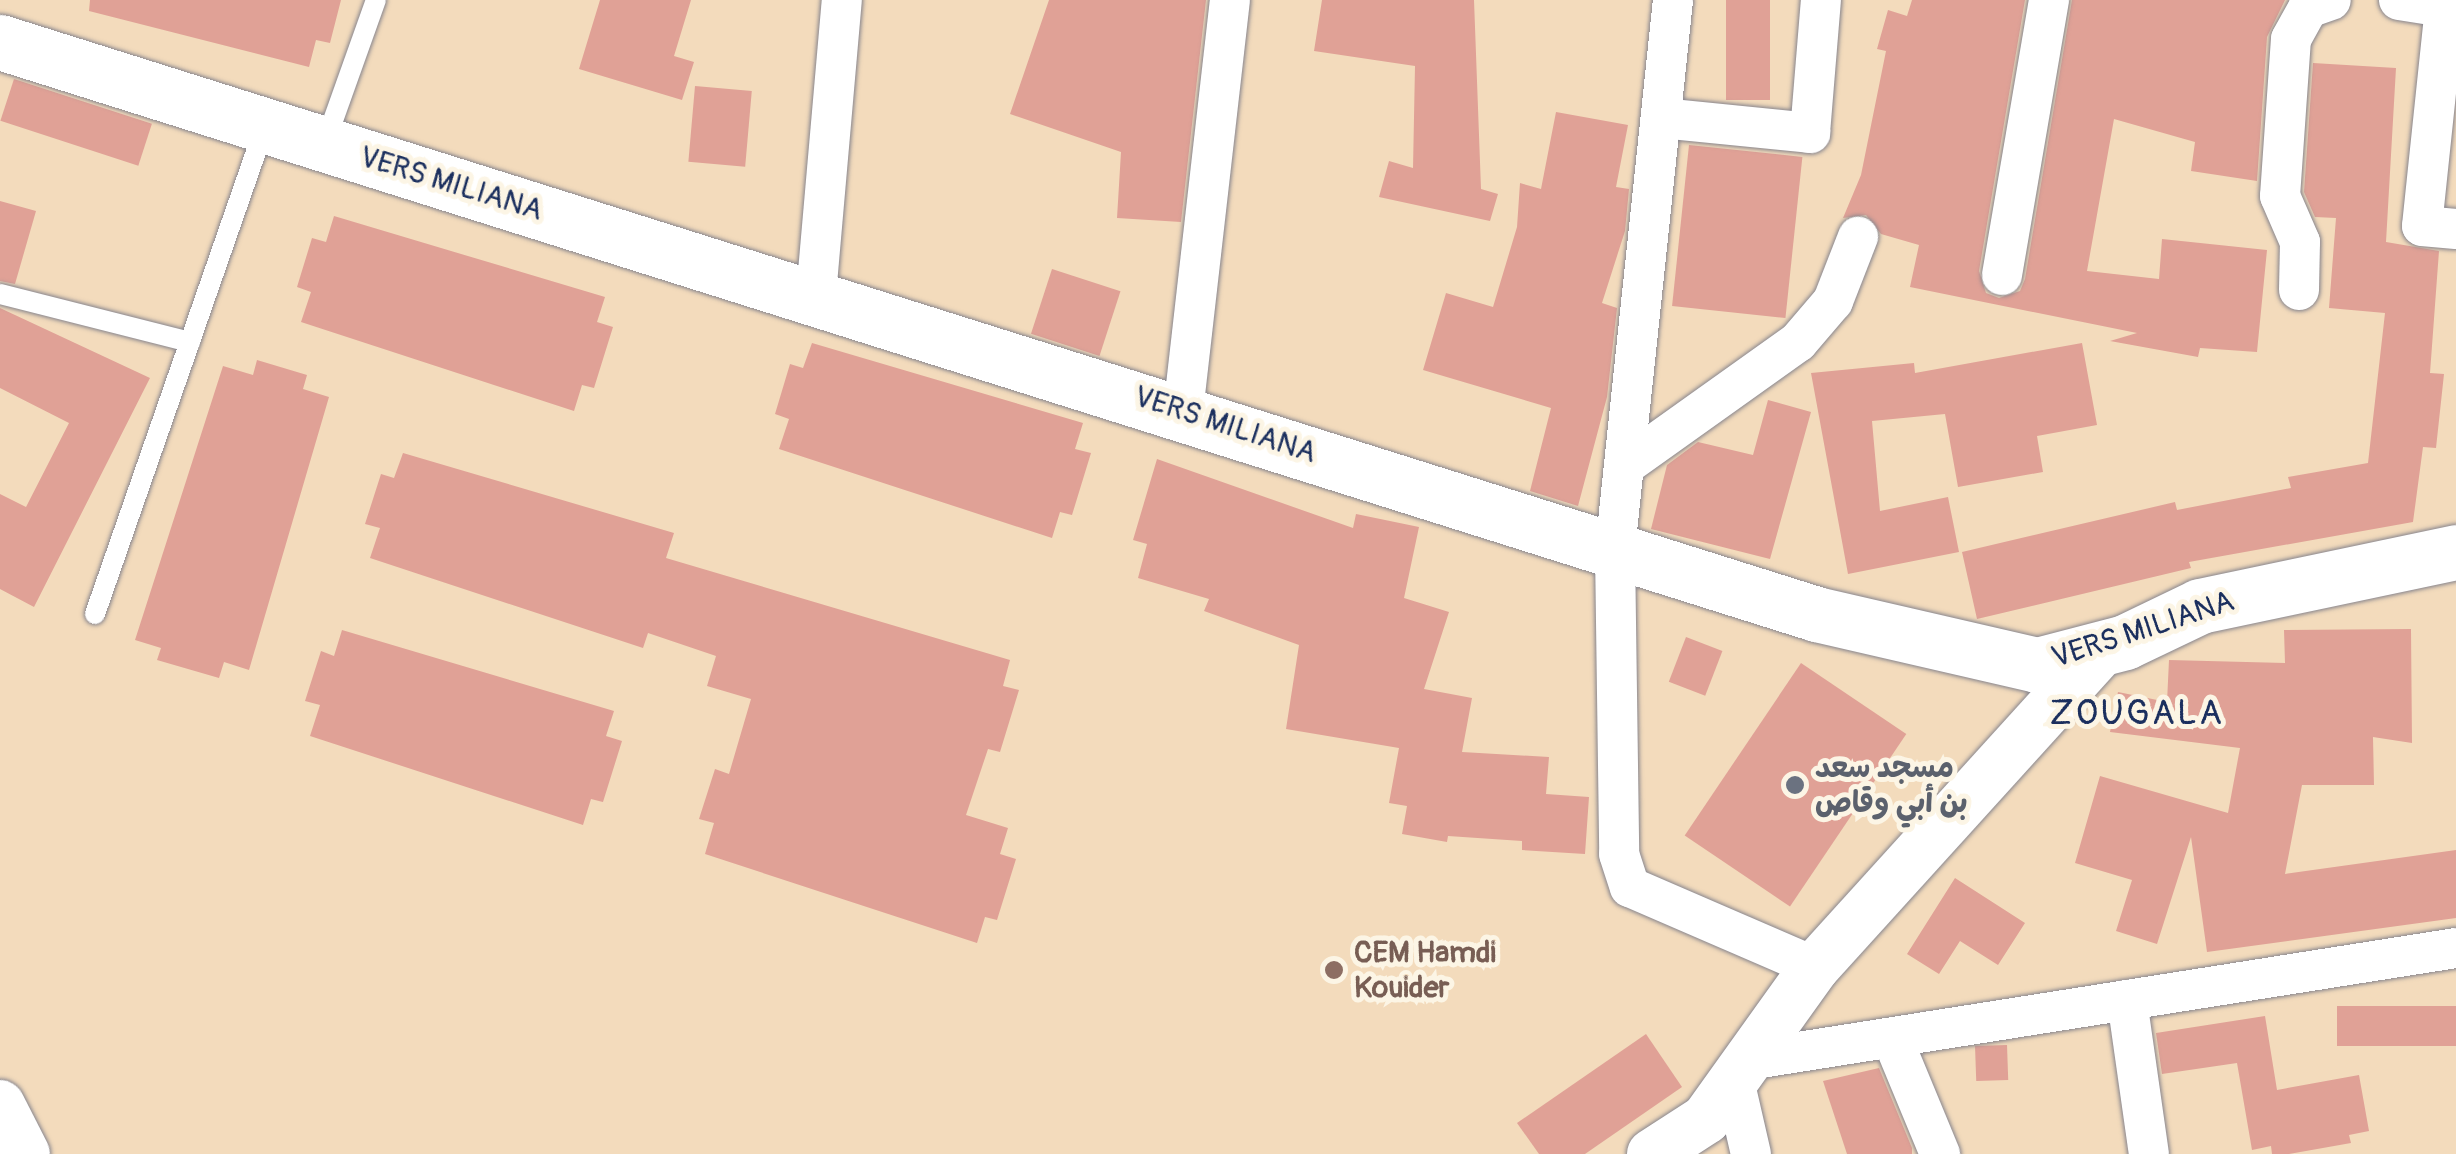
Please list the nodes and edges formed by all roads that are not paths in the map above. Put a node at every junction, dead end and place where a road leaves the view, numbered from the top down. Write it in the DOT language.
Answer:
graph roads {
  1 [pos="376,0"];
  2 [pos="842,0"];
  3 [pos="1673,0"];
  4 [pos="1821,0"];
  5 [pos="2049,0"];
  6 [pos="2330,0"];
  7 [pos="2400,0"];
  8 [pos="1230,1"];
  9 [pos="2450,8"];
  10 [pos="0,42"];
  11 [pos="1660,118"];
  12 [pos="264,129"];
  13 [pos="324,145"];
  14 [pos="2456,229"];
  15 [pos="1858,237"];
  16 [pos="2002,275"];
  17 [pos="2299,290"];
  18 [pos="0,294"];
  19 [pos="816,295"];
  20 [pos="190,342"];
  21 [pos="1183,412"];
  22 [pos="1624,466"];
  23 [pos="1615,550"];
  24 [pos="2456,552"];
  25 [pos="95,614"];
  26 [pos="2104,648"];
  27 [pos="2456,948"];
  28 [pos="1815,967"];
  29 [pos="2128,1000"];
  30 [pos="1892,1038"];
  31 [pos="1741,1070"];
  32 [pos="0,1105"];
  33 [pos="25,1154"];
  34 [pos="1652,1154"];
  35 [pos="1751,1154"];
  36 [pos="1940,1154"];
  37 [pos="2149,1154"];
  1 -- 13 [label="lane"];
  2 -- 19 [label="street"];
  3 -- 11 [label="street"];
  4 -- 11 [label="street"];
  5 -- 16 [label="street"];
  6 -- 17 [label="street"];
  7 -- 9 [label="street"];
  8 -- 21 [label="street"];
  9 -- 14 [label="street"];
  10 -- 12 [label="main road, VERS MILIANA"];
  11 -- 22 [label="street"];
  12 -- 13 [label="main road, VERS MILIANA"];
  12 -- 20 [label="lane"];
  13 -- 19 [label="main road, VERS MILIANA"];
  15 -- 22 [label="street"];
  18 -- 20 [label="lane"];
  19 -- 21 [label="main road, VERS MILIANA"];
  20 -- 25 [label="lane"];
  21 -- 23 [label="main road, VERS MILIANA"];
  22 -- 23 [label="street"];
  23 -- 26 [label="main road, VERS MILIANA"];
  23 -- 28 [label="street"];
  24 -- 26 [label="main road, VERS MILIANA"];
  26 -- 28 [label="street"];
  27 -- 29 [label="street"];
  28 -- 31 [label="street"];
  29 -- 30 [label="street"];
  29 -- 37 [label="street"];
  30 -- 31 [label="street"];
  30 -- 36 [label="street"];
  31 -- 34 [label="street"];
  31 -- 35 [label="street"];
  32 -- 33 [label="street"];
}
